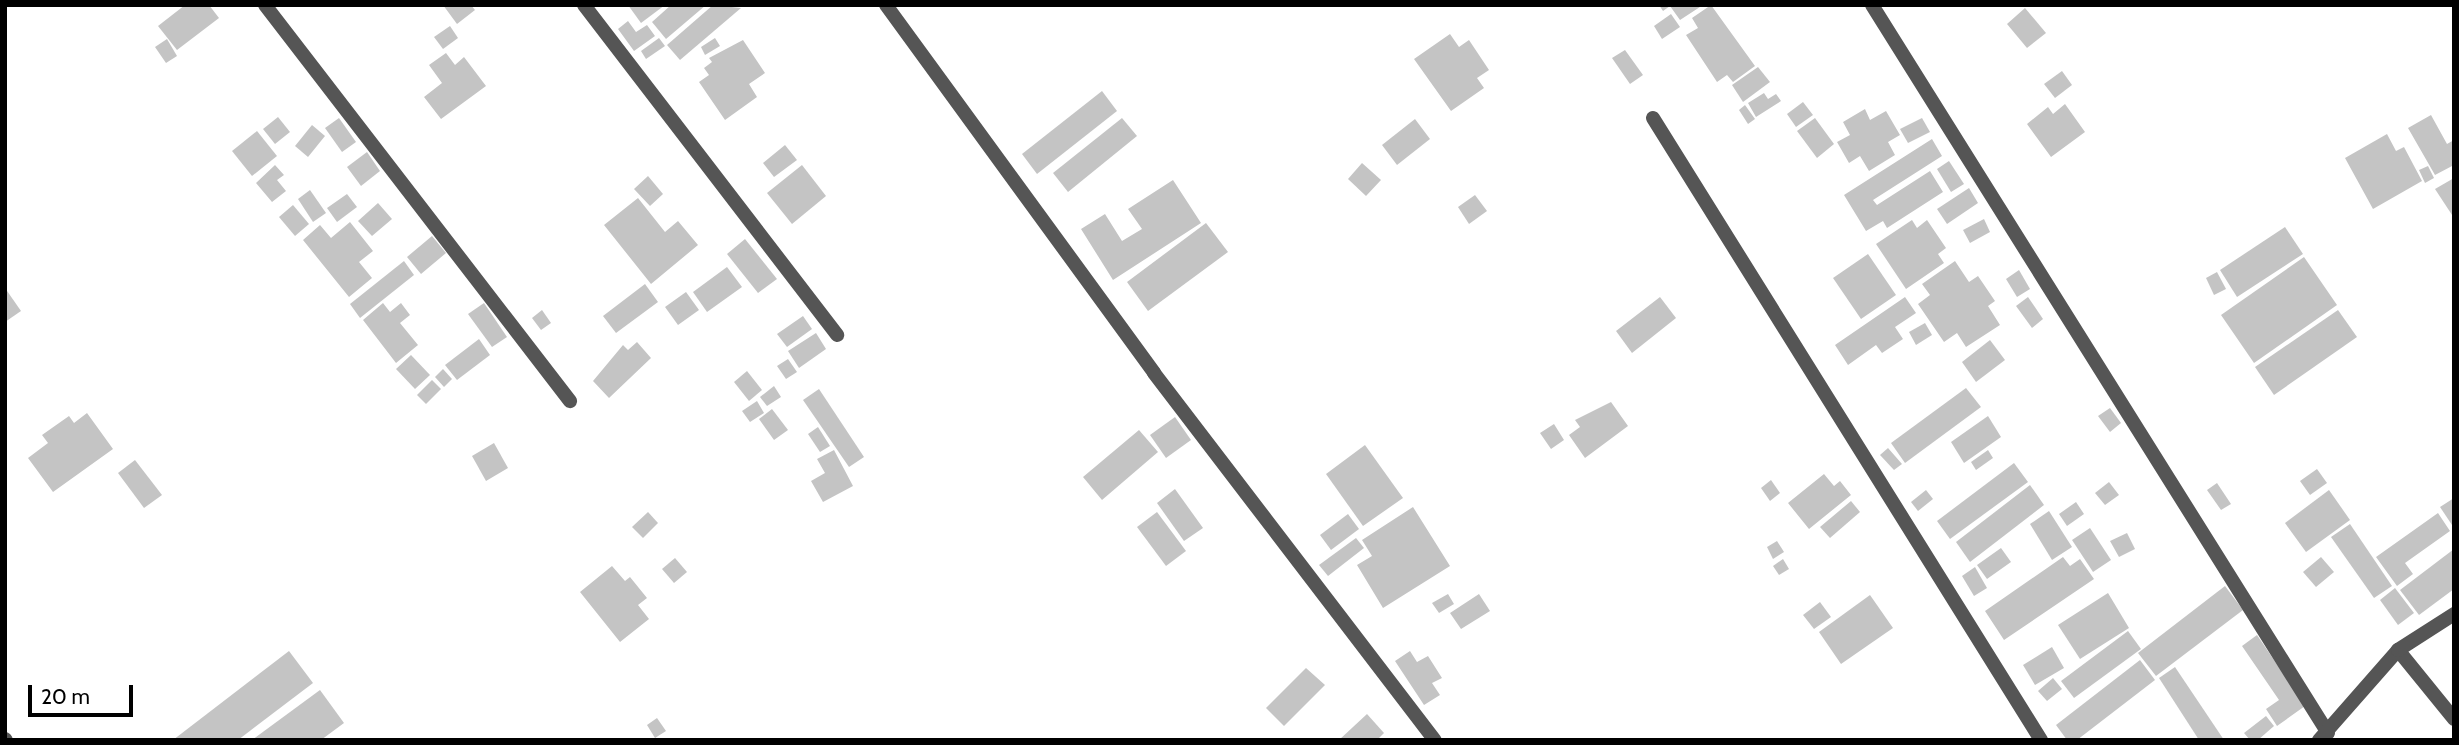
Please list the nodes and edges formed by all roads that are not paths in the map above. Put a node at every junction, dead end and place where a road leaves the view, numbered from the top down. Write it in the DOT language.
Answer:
graph roads {
  1 [pos="265,5"];
  2 [pos="584,5"];
  3 [pos="886,5"];
  4 [pos="1872,5"];
  5 [pos="1653,118"];
  6 [pos="836,335"];
  7 [pos="570,401"];
  8 [pos="2454,614"];
  9 [pos="2398,650"];
  10 [pos="2454,719"];
  11 [pos="2323,737"];
  12 [pos="1435,740"];
  13 [pos="2041,740"];
  1 -- 7 [label="street"];
  2 -- 6 [label="street"];
  3 -- 12 [label="street"];
  4 -- 11 [label="street"];
  5 -- 13 [label="street"];
  8 -- 9 [label="street"];
  9 -- 10 [label="street"];
  9 -- 11 [label="street"];
}
